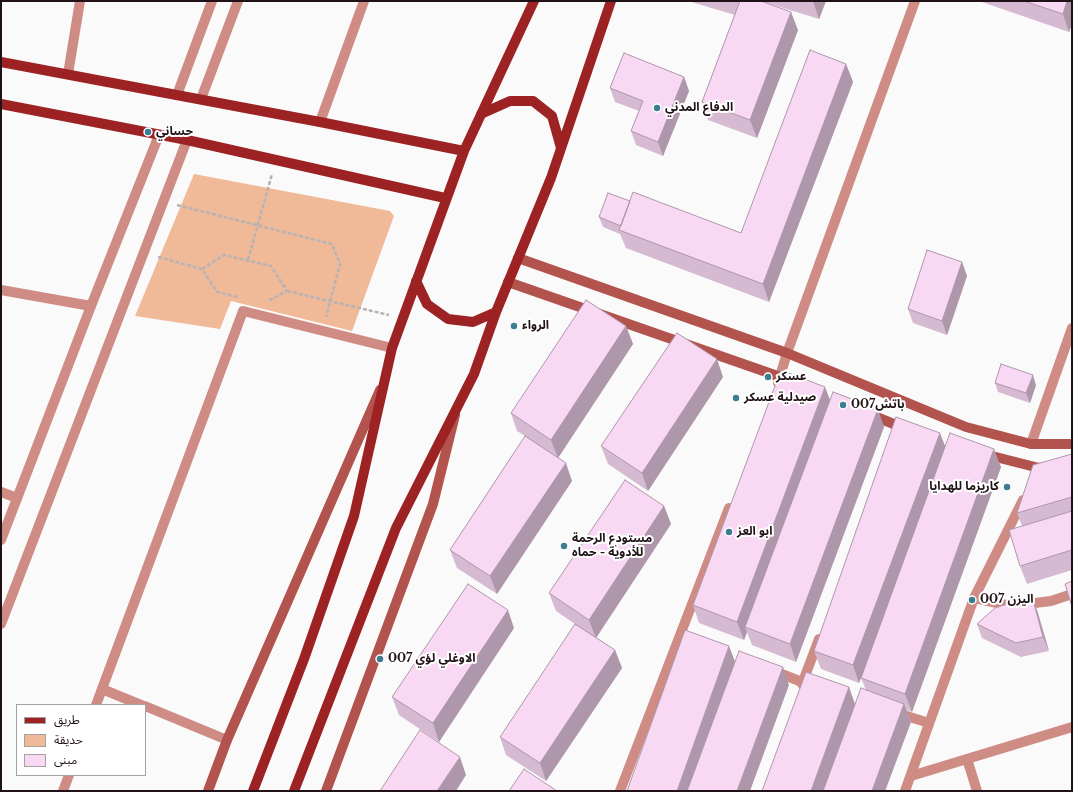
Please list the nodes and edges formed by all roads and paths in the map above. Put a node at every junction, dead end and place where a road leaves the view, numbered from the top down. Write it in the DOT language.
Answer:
graph roads {
  1 [pos="80,1"];
  2 [pos="212,1"];
  3 [pos="238,1"];
  4 [pos="364,1"];
  5 [pos="534,1"];
  6 [pos="611,1"];
  7 [pos="914,1"];
  8 [pos="1,62"];
  9 [pos="68,74"];
  10 [pos="177,95"];
  11 [pos="201,99"];
  12 [pos="1,104"];
  13 [pos="481,114"];
  14 [pos="320,122"];
  15 [pos="158,135"];
  16 [pos="187,140"];
  17 [pos="561,148"];
  18 [pos="464,151"];
  19 [pos="276,160"];
  20 [pos="445,198"];
  21 [pos="163,202"];
  22 [pos="258,226"];
  23 [pos="144,253"];
  24 [pos="518,258"];
  25 [pos="248,260"];
  26 [pos="202,269"];
  27 [pos="416,281"];
  28 [pos="508,282"];
  29 [pos="1,290"];
  30 [pos="287,291"];
  31 [pos="244,298"];
  32 [pos="330,301"];
  33 [pos="265,303"];
  34 [pos="91,306"];
  35 [pos="496,312"];
  36 [pos="403,318"];
  37 [pos="1072,328"];
  38 [pos="323,331"];
  39 [pos="392,348"];
  40 [pos="787,354"];
  41 [pos="781,377"];
  42 [pos="384,379"];
  43 [pos="802,386"];
  44 [pos="775,392"];
  45 [pos="458,406"];
  46 [pos="858,409"];
  47 [pos="914,431"];
  48 [pos="1031,444"];
  49 [pos="1072,444"];
  50 [pos="975,451"];
  51 [pos="1072,463"];
  52 [pos="1029,489"];
  53 [pos="1,492"];
  54 [pos="734,496"];
  55 [pos="17,498"];
  56 [pos="1,540"];
  57 [pos="1072,594"];
  58 [pos="974,598"];
  59 [pos="1,624"];
  60 [pos="822,631"];
  61 [pos="766,669"];
  62 [pos="803,682"];
  63 [pos="818,687"];
  64 [pos="102,689"];
  65 [pos="797,697"];
  66 [pos="96,704"];
  67 [pos="139,704"];
  68 [pos="146,706"];
  69 [pos="885,709"];
  70 [pos="929,723"];
  71 [pos="1072,727"];
  72 [pos="227,740"];
  73 [pos="967,759"];
  74 [pos="69,776"];
  75 [pos="911,776"];
  76 [pos="63,791"];
  77 [pos="208,791"];
  78 [pos="253,791"];
  79 [pos="294,791"];
  80 [pos="326,791"];
  81 [pos="620,791"];
  82 [pos="906,791"];
  83 [pos="977,791"];
  1 -- 9 [label="street"];
  2 -- 10 [label="street"];
  3 -- 11 [label="street"];
  4 -- 14 [label="street"];
  5 -- 13 [label="main road"];
  6 -- 17 [label="main road"];
  7 -- 40 [label="street"];
  8 -- 9 [label="main road"];
  9 -- 10 [label="main road"];
  10 -- 11 [label="main road"];
  11 -- 14 [label="main road"];
  12 -- 15 [label="main road"];
  13 -- 17 [label="main road"];
  13 -- 18 [label="main road"];
  14 -- 18 [label="main road"];
  15 -- 16 [label="main road"];
  15 -- 34 [label="street"];
  16 -- 19 [label="main road"];
  16 -- 21 [label="street"];
  17 -- 24 [label="main road"];
  18 -- 20 [label="main road"];
  19 -- 20 [label="main road"];
  19 -- 22 [label="path"];
  20 -- 27 [label="main road"];
  21 -- 22 [label="path"];
  21 -- 23 [label="street"];
  22 -- 25 [label="path"];
  22 -- 32 [label="path"];
  23 -- 26 [label="path"];
  23 -- 59 [label="street"];
  24 -- 28 [label="main road"];
  24 -- 40 [label="main road"];
  25 -- 26 [label="path"];
  25 -- 30 [label="path"];
  26 -- 31 [label="path"];
  27 -- 35 [label="main road"];
  27 -- 36 [label="main road"];
  28 -- 35 [label="main road"];
  28 -- 41 [label="main road"];
  29 -- 34 [label="street"];
  30 -- 32 [label="path"];
  30 -- 33 [label="path"];
  32 -- 36 [label="path"];
  32 -- 38 [label="path"];
  34 -- 55 [label="street"];
  35 -- 45 [label="main road"];
  36 -- 39 [label="main road"];
  37 -- 48 [label="street"];
  38 -- 39 [label="street"];
  38 -- 64 [label="street"];
  39 -- 42 [label="main road"];
  40 -- 41 [label="street"];
  40 -- 48 [label="main road"];
  41 -- 43 [label="main road"];
  41 -- 44 [label="street"];
  42 -- 72 [label="main road"];
  42 -- 78 [label="main road"];
  45 -- 79 [label="main road"];
  45 -- 80 [label="main road"];
  46 -- 47 [label="main road"];
  48 -- 49 [label="main road"];
  50 -- 51 [label="main road"];
  52 -- 58 [label="street"];
  53 -- 55 [label="street"];
  54 -- 81 [label="street"];
  55 -- 56 [label="street"];
  57 -- 58 [label="street"];
  58 -- 70 [label="street"];
  60 -- 62 [label="street"];
  61 -- 62 [label="street"];
  62 -- 63 [label="street"];
  62 -- 65 [label="street"];
  64 -- 66 [label="street"];
  64 -- 67 [label="street"];
  68 -- 72 [label="street"];
  69 -- 70 [label="street"];
  70 -- 75 [label="street"];
  71 -- 73 [label="street"];
  72 -- 77 [label="main road"];
  73 -- 75 [label="street"];
  73 -- 83 [label="street"];
  74 -- 76 [label="street"];
  75 -- 82 [label="street"];
}
